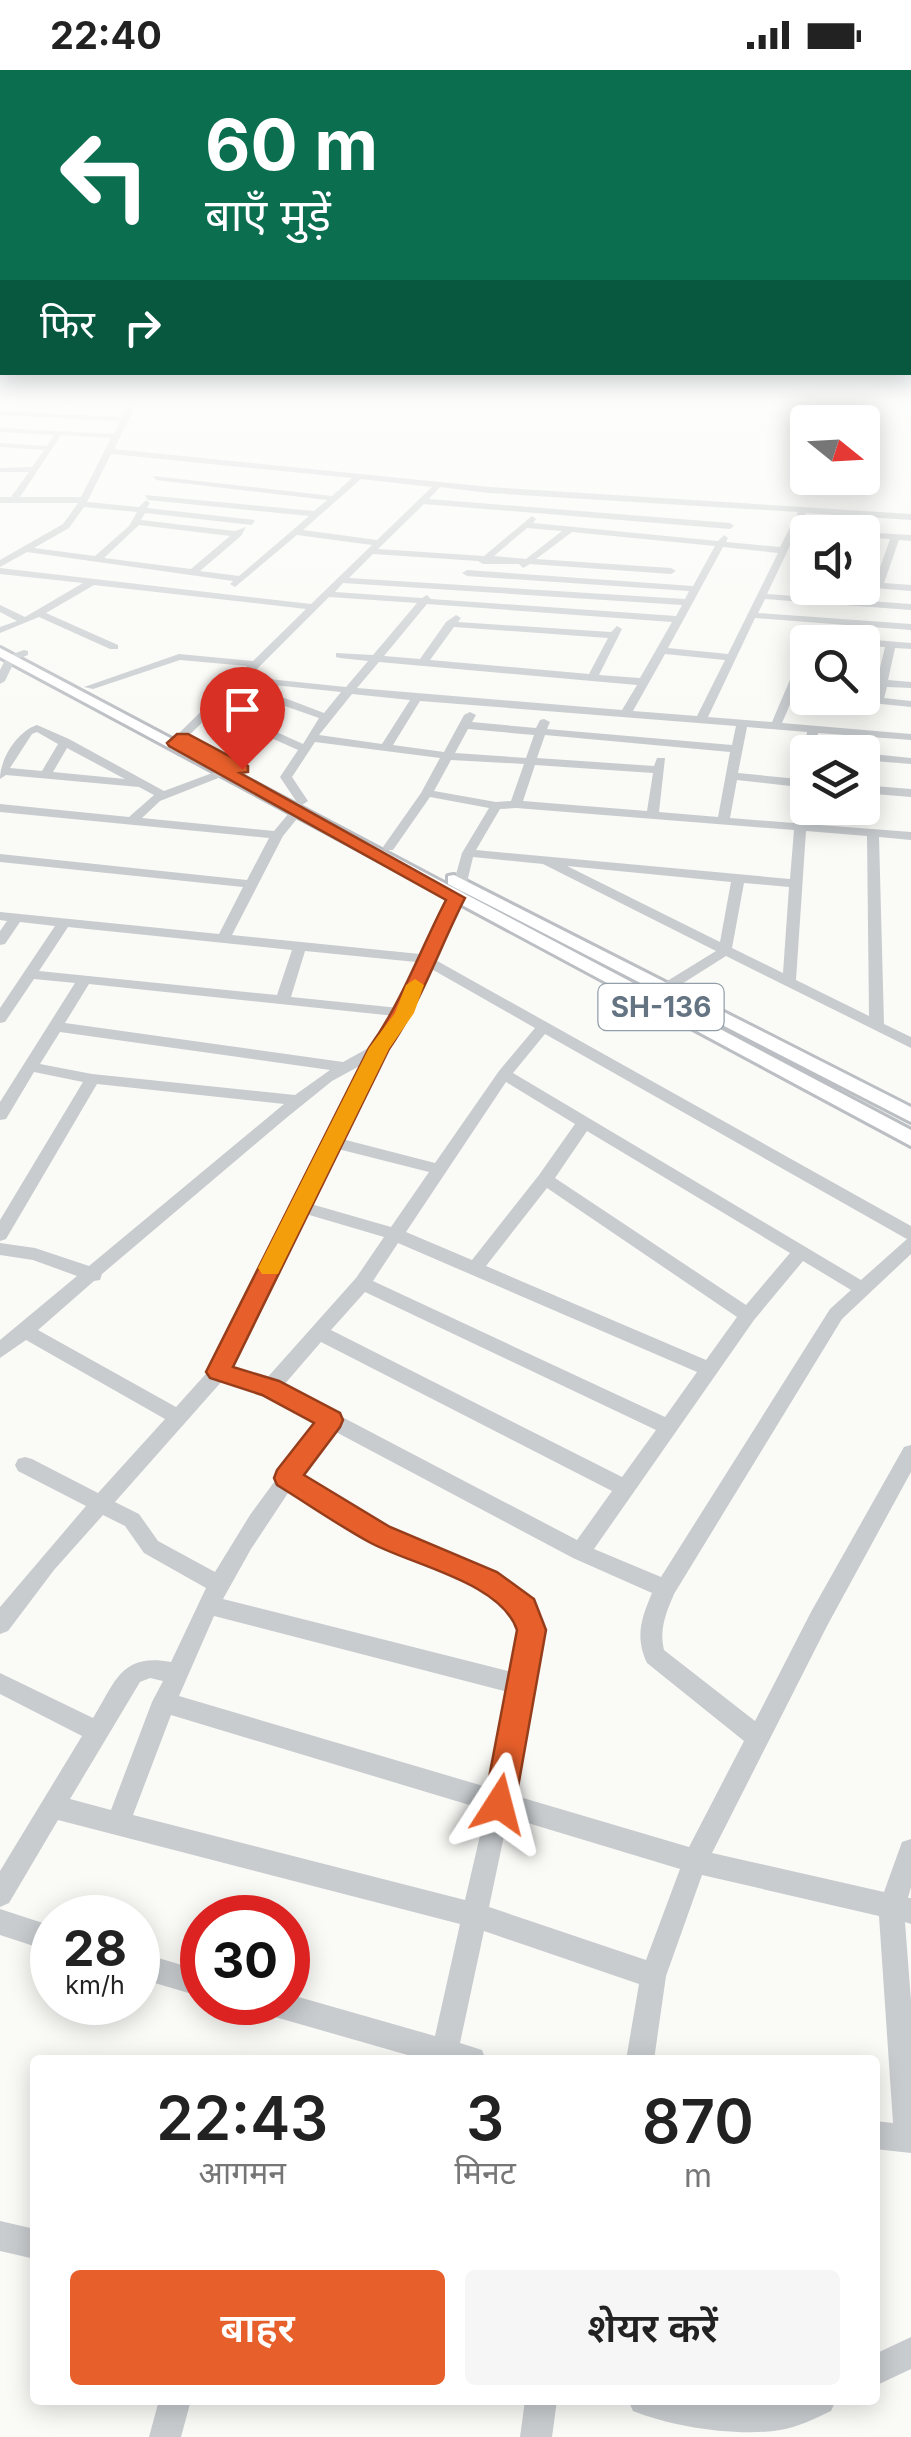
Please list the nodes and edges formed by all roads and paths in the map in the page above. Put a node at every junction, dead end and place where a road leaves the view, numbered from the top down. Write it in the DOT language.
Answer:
graph roads {
  1 [pos="78,509"];
  2 [pos="143,509"];
  3 [pos="147,509"];
  4 [pos="266,509"];
  5 [pos="271,509"];
  6 [pos="320,509"];
  7 [pos="412,509"];
  8 [pos="503,509"];
  9 [pos="543,509"];
  10 [pos="739,509"];
  11 [pos="824,509"];
  12 [pos="538,513"];
  13 [pos="315,514"];
  14 [pos="911,516"];
  15 [pos="136,522"];
  16 [pos="252,522"];
  17 [pos="694,524"];
  18 [pos="525,526"];
  19 [pos="730,526"];
  20 [pos="571,529"];
  21 [pos="790,530"];
  22 [pos="296,532"];
  23 [pos="624,532"];
  24 [pos="238,534"];
  25 [pos="880,536"];
  26 [pos="896,537"];
  27 [pos="911,538"];
  28 [pos="686,539"];
  29 [pos="721,544"];
  30 [pos="374,547"];
  31 [pos="29,550"];
  32 [pos="780,550"];
  33 [pos="96,560"];
  34 [pos="484,560"];
  35 [pos="526,562"];
  36 [pos="0,567"];
  37 [pos="614,568"];
  38 [pos="671,571"];
  39 [pos="193,572"];
  40 [pos="467,573"];
  41 [pos="498,575"];
  42 [pos="513,576"];
  43 [pos="242,579"];
  44 [pos="340,580"];
  45 [pos="93,582"];
  46 [pos="610,583"];
  47 [pos="880,583"];
  48 [pos="436,586"];
  49 [pos="664,586"];
  50 [pos="880,586"];
  51 [pos="452,587"];
  52 [pos="696,588"];
  53 [pos="911,588"];
  54 [pos="489,590"];
  55 [pos="326,594"];
  56 [pos="760,596"];
  57 [pos="220,597"];
  58 [pos="611,598"];
  59 [pos="790,598"];
  60 [pos="423,602"];
  61 [pos="688,602"];
  62 [pos="880,604"];
  63 [pos="466,606"];
  64 [pos="312,607"];
  65 [pos="911,607"];
  66 [pos="0,608"];
  67 [pos="39,613"];
  68 [pos="605,614"];
  69 [pos="751,614"];
  70 [pos="624,616"];
  71 [pos="679,619"];
  72 [pos="818,620"];
  73 [pos="24,621"];
  74 [pos="450,624"];
  75 [pos="816,625"];
  76 [pos="911,627"];
  77 [pos="0,630"];
  78 [pos="614,634"];
  79 [pos="0,640"];
  80 [pos="880,644"];
  81 [pos="891,645"];
  82 [pos="911,646"];
  83 [pos="114,647"];
  84 [pos="662,650"];
  85 [pos="12,654"];
  86 [pos="340,655"];
  87 [pos="731,658"];
  88 [pos="372,659"];
  89 [pos="256,664"];
  90 [pos="422,664"];
  91 [pos="592,678"];
  92 [pos="0,681"];
  93 [pos="238,682"];
  94 [pos="644,682"];
  95 [pos="882,683"];
  96 [pos="911,685"];
  97 [pos="89,687"];
  98 [pos="790,688"];
  99 [pos="348,690"];
  100 [pos="788,692"];
  101 [pos="880,692"];
  102 [pos="417,698"];
  103 [pos="880,701"];
  104 [pos="478,702"];
  105 [pos="905,703"];
  106 [pos="211,707"];
  107 [pos="550,707"];
  108 [pos="628,712"];
  109 [pos="326,718"];
  110 [pos="702,718"];
  111 [pos="742,722"];
  112 [pos="465,725"];
  113 [pos="776,725"];
  114 [pos="813,728"];
  115 [pos="540,732"];
  116 [pos="812,735"];
  117 [pos="894,735"];
  118 [pos="911,737"];
  119 [pos="179,740"];
  120 [pos="65,741"];
  121 [pos="309,743"];
  122 [pos="664,743"];
  123 [pos="385,749"];
  124 [pos="736,749"];
  125 [pos="448,756"];
  126 [pos="880,757"];
  127 [pos="911,760"];
  128 [pos="530,762"];
  129 [pos="660,770"];
  130 [pos="227,771"];
  131 [pos="1,773"];
  132 [pos="46,775"];
  133 [pos="732,776"];
  134 [pos="790,781"];
  135 [pos="144,785"];
  136 [pos="880,790"];
  137 [pos="427,793"];
  138 [pos="911,793"];
  139 [pos="162,795"];
  140 [pos="516,804"];
  141 [pos="300,806"];
  142 [pos="496,806"];
  143 [pos="0,808"];
  144 [pos="654,814"];
  145 [pos="132,821"];
  146 [pos="724,821"];
  147 [pos="800,827"];
  148 [pos="873,832"];
  149 [pos="277,835"];
  150 [pos="911,836"];
  151 [pos="389,847"];
  152 [pos="468,853"];
  153 [pos="0,858"];
  154 [pos="545,860"];
  155 [pos="738,879"];
  156 [pos="250,884"];
  157 [pos="798,884"];
  158 [pos="458,890"];
  159 [pos="8,917"];
  160 [pos="65,922"];
  161 [pos="224,937"];
  162 [pos="0,941"];
  163 [pos="300,946"];
  164 [pos="726,952"];
  165 [pos="424,960"];
  166 [pos="31,974"];
  167 [pos="86,979"];
  168 [pos="789,983"];
  169 [pos="664,989"];
  170 [pos="283,1000"];
  171 [pos="405,1013"];
  172 [pos="0,1019"];
  173 [pos="543,1026"];
  174 [pos="876,1026"];
  175 [pos="58,1028"];
  176 [pos="911,1042"];
  177 [pos="379,1048"];
  178 [pos="344,1067"];
  179 [pos="32,1068"];
  180 [pos="504,1074"];
  181 [pos="92,1079"];
  182 [pos="297,1100"];
  183 [pos="911,1114"];
  184 [pos="0,1115"];
  185 [pos="582,1124"];
  186 [pos="911,1140"];
  187 [pos="332,1142"];
  188 [pos="437,1169"];
  189 [pos="545,1179"];
  190 [pos="301,1207"];
  191 [pos="394,1234"];
  192 [pos="911,1234"];
  193 [pos="0,1235"];
  194 [pos="911,1244"];
  195 [pos="0,1248"];
  196 [pos="800,1253"];
  197 [pos="476,1267"];
  198 [pos="94,1275"];
  199 [pos="362,1284"];
  200 [pos="863,1289"];
  201 [pos="748,1315"];
  202 [pos="25,1331"];
  203 [pos="318,1332"];
  204 [pos="0,1351"];
  205 [pos="710,1370"];
  206 [pos="219,1372"];
  207 [pos="270,1388"];
  208 [pos="178,1416"];
  209 [pos="331,1420"];
  210 [pos="669,1427"];
  211 [pos="911,1453"];
  212 [pos="25,1465"];
  213 [pos="287,1478"];
  214 [pos="627,1489"];
  215 [pos="101,1504"];
  216 [pos="580,1552"];
  217 [pos="665,1589"];
  218 [pos="214,1595"];
  219 [pos="0,1624"];
  220 [pos="177,1673"];
  221 [pos="0,1684"];
  222 [pos="519,1684"];
  223 [pos="163,1702"];
  224 [pos="95,1731"];
  225 [pos="757,1737"];
  226 [pos="499,1804"];
  227 [pos="51,1806"];
  228 [pos="119,1821"];
  229 [pos="911,1851"];
  230 [pos="695,1861"];
  231 [pos="0,1894"];
  232 [pos="901,1910"];
  233 [pos="476,1914"];
  234 [pos="0,1922"];
  235 [pos="30,1932"];
  236 [pos="654,1976"];
  237 [pos="310,2014"];
  238 [pos="445,2051"];
  239 [pos="457,2055"];
  240 [pos="641,2055"];
  241 [pos="880,2136"];
  242 [pos="909,2139"];
  243 [pos="0,2236"];
  244 [pos="30,2243"];
  245 [pos="911,2352"];
  246 [pos="880,2368"];
  247 [pos="174,2405"];
  248 [pos="539,2405"];
  249 [pos="667,2405"];
  250 [pos="811,2405"];
  251 [pos="776,2408"];
  252 [pos="166,2437"];
  253 [pos="536,2437"];
  1 -- 31 [label="street"];
  2 -- 15 [label="street"];
  3 -- 16 [label="street"];
  4 -- 16 [label="street"];
  5 -- 13 [label="street"];
  6 -- 13 [label="street"];
  7 -- 30 [label="street"];
  8 -- 12 [label="street"];
  9 -- 12 [label="street"];
  10 -- 19 [label="street"];
  11 -- 14 [label="street"];
  12 -- 17 [label="street"];
  12 -- 18 [label="street"];
  13 -- 22 [label="street"];
  15 -- 24 [label="street"];
  15 -- 33 [label="street"];
  16 -- 24 [label="street"];
  17 -- 19 [label="street"];
  17 -- 28 [label="street"];
  18 -- 20 [label="street"];
  18 -- 34 [label="street"];
  19 -- 29 [label="street"];
  20 -- 23 [label="street"];
  20 -- 35 [label="street"];
  21 -- 32 [label="street"];
  22 -- 30 [label="street"];
  22 -- 43 [label="street"];
  23 -- 28 [label="street"];
  23 -- 37 [label="street"];
  24 -- 39 [label="street"];
  25 -- 26 [label="street"];
  26 -- 27 [label="street"];
  26 -- 47 [label="street"];
  28 -- 29 [label="street"];
  28 -- 38 [label="street"];
  29 -- 32 [label="street"];
  29 -- 52 [label="street"];
  30 -- 34 [label="street"];
  30 -- 44 [label="street"];
  31 -- 33 [label="street"];
  31 -- 36 [label="street"];
  32 -- 56 [label="street"];
  33 -- 39 [label="street"];
  34 -- 35 [label="street"];
  34 -- 40 [label="street"];
  35 -- 37 [label="street"];
  35 -- 42 [label="street"];
  36 -- 45 [label="street"];
  37 -- 38 [label="street"];
  37 -- 46 [label="street"];
  38 -- 49 [label="street"];
  39 -- 43 [label="street"];
  40 -- 41 [label="street"];
  40 -- 51 [label="street"];
  41 -- 42 [label="street"];
  41 -- 54 [label="street"];
  42 -- 46 [label="street"];
  43 -- 57 [label="street"];
  44 -- 48 [label="street"];
  44 -- 55 [label="street"];
  45 -- 57 [label="street"];
  45 -- 67 [label="street"];
  46 -- 49 [label="street"];
  48 -- 51 [label="street"];
  48 -- 60 [label="street"];
  49 -- 52 [label="street"];
  50 -- 53 [label="street"];
  51 -- 54 [label="street"];
  52 -- 61 [label="street"];
  54 -- 58 [label="street"];
  55 -- 60 [label="street"];
  55 -- 64 [label="street"];
  56 -- 59 [label="street"];
  56 -- 69 [label="street"];
  57 -- 64 [label="street"];
  58 -- 61 [label="street"];
  58 -- 68 [label="street"];
  60 -- 63 [label="street"];
  60 -- 88 [label="street"];
  61 -- 71 [label="street"];
  62 -- 65 [label="street"];
  63 -- 68 [label="street"];
  63 -- 74 [label="street"];
  64 -- 89 [label="street"];
  66 -- 73 [label="street"];
  67 -- 73 [label="street"];
  67 -- 83 [label="street"];
  68 -- 70 [label="street"];
  69 -- 72 [label="street"];
  69 -- 87 [label="street"];
  70 -- 71 [label="street"];
  70 -- 78 [label="street"];
  71 -- 84 [label="street"];
  72 -- 75 [label="street"];
  72 -- 76 [label="street"];
  73 -- 77 [label="street"];
  74 -- 78 [label="street"];
  74 -- 90 [label="street"];
  78 -- 91 [label="street"];
  79 -- 85 [label="main road, SH-136"];
  80 -- 81 [label="street"];
  81 -- 82 [label="street"];
  81 -- 95 [label="street"];
  84 -- 87 [label="street"];
  84 -- 94 [label="street"];
  85 -- 92 [label="street"];
  85 -- 97 [label="main road, SH-136"];
  85 -- 119 [label="main road, SH-136"];
  86 -- 88 [label="street"];
  87 -- 110 [label="street"];
  88 -- 90 [label="street"];
  88 -- 99 [label="street"];
  89 -- 93 [label="street"];
  89 -- 97 [label="street"];
  90 -- 91 [label="street"];
  91 -- 94 [label="street"];
  93 -- 99 [label="street"];
  93 -- 106 [label="street"];
  93 -- 109 [label="street"];
  94 -- 108 [label="street"];
  95 -- 96 [label="street"];
  95 -- 101 [label="street"];
  97 -- 119 [label="main road, SH-136"];
  98 -- 100 [label="street"];
  99 -- 102 [label="street"];
  99 -- 109 [label="street"];
  100 -- 113 [label="street"];
  102 -- 104 [label="street"];
  102 -- 123 [label="street"];
  103 -- 105 [label="street"];
  104 -- 107 [label="street"];
  104 -- 112 [label="street"];
  105 -- 117 [label="street"];
  106 -- 119 [label="street"];
  106 -- 121 [label="street"];
  107 -- 108 [label="street"];
  107 -- 115 [label="street"];
  108 -- 110 [label="street"];
  109 -- 121 [label="street"];
  110 -- 111 [label="street"];
  111 -- 113 [label="street"];
  111 -- 124 [label="street"];
  112 -- 115 [label="street"];
  112 -- 125 [label="street"];
  113 -- 114 [label="street"];
  114 -- 116 [label="street"];
  114 -- 117 [label="street"];
  115 -- 122 [label="street"];
  115 -- 128 [label="street"];
  117 -- 118 [label="street"];
  119 -- 130 [label="main road, SH-136"];
  119 -- 141 [label="main road, SH-136"];
  120 -- 131 [label="street"];
  120 -- 132 [label="street"];
  120 -- 135 [label="street"];
  121 -- 123 [label="street"];
  121 -- 141 [label="street"];
  122 -- 124 [label="street"];
  122 -- 129 [label="street"];
  123 -- 125 [label="street"];
  124 -- 133 [label="street"];
  125 -- 128 [label="street"];
  125 -- 137 [label="street"];
  126 -- 127 [label="street"];
  128 -- 129 [label="street"];
  128 -- 140 [label="street"];
  129 -- 144 [label="street"];
  130 -- 139 [label="street"];
  130 -- 141 [label="main road, SH-136"];
  131 -- 132 [label="street"];
  132 -- 135 [label="street"];
  133 -- 134 [label="street"];
  133 -- 146 [label="street"];
  135 -- 139 [label="street"];
  136 -- 138 [label="street"];
  137 -- 142 [label="street"];
  137 -- 151 [label="street"];
  139 -- 145 [label="street"];
  140 -- 142 [label="street"];
  140 -- 144 [label="street"];
  141 -- 149 [label="street"];
  141 -- 151 [label="main road, SH-136"];
  141 -- 158 [label="main road, SH-136"];
  142 -- 152 [label="street"];
  143 -- 145 [label="street"];
  144 -- 146 [label="street"];
  145 -- 149 [label="street"];
  146 -- 147 [label="street"];
  147 -- 148 [label="street"];
  147 -- 157 [label="street"];
  148 -- 150 [label="street"];
  148 -- 174 [label="street"];
  149 -- 156 [label="street"];
  151 -- 158 [label="main road, SH-136"];
  152 -- 154 [label="street"];
  152 -- 158 [label="street"];
  153 -- 156 [label="street"];
  154 -- 155 [label="street"];
  154 -- 164 [label="street"];
  155 -- 157 [label="street"];
  155 -- 164 [label="street"];
  156 -- 161 [label="street"];
  157 -- 168 [label="street"];
  158 -- 165 [label="street"];
  158 -- 169 [label="main road, SH-136"];
  158 -- 186 [label="main road, SH-136"];
  159 -- 160 [label="street"];
  159 -- 162 [label="street"];
  160 -- 161 [label="street"];
  160 -- 166 [label="street"];
  161 -- 163 [label="street"];
  163 -- 165 [label="street"];
  163 -- 170 [label="street"];
  164 -- 168 [label="street"];
  164 -- 169 [label="street"];
  165 -- 171 [label="street"];
  165 -- 173 [label="street"];
  166 -- 167 [label="street"];
  166 -- 172 [label="street"];
  167 -- 170 [label="street"];
  167 -- 175 [label="street"];
  168 -- 174 [label="street"];
  169 -- 183 [label="main road, SH-136"];
  170 -- 171 [label="street"];
  171 -- 177 [label="street"];
  173 -- 180 [label="street"];
  173 -- 192 [label="street"];
  174 -- 176 [label="street"];
  175 -- 178 [label="street"];
  175 -- 179 [label="street"];
  177 -- 178 [label="street"];
  177 -- 187 [label="street"];
  178 -- 182 [label="street"];
  179 -- 181 [label="street"];
  179 -- 184 [label="street"];
  180 -- 185 [label="street"];
  180 -- 188 [label="street"];
  181 -- 182 [label="street"];
  181 -- 193 [label="street"];
  182 -- 198 [label="street"];
  185 -- 189 [label="street"];
  185 -- 196 [label="street"];
  187 -- 188 [label="street"];
  187 -- 190 [label="street"];
  188 -- 191 [label="street"];
  189 -- 197 [label="street"];
  189 -- 201 [label="street"];
  190 -- 191 [label="street"];
  190 -- 206 [label="street"];
  191 -- 197 [label="street"];
  191 -- 199 [label="street"];
  194 -- 200 [label="street"];
  195 -- 198 [label="street"];
  196 -- 200 [label="street"];
  196 -- 201 [label="street"];
  197 -- 205 [label="street"];
  198 -- 202 [label="street"];
  199 -- 203 [label="street"];
  199 -- 210 [label="street"];
  200 -- 217 [label="street"];
  201 -- 205 [label="street"];
  202 -- 204 [label="street"];
  202 -- 208 [label="street"];
  203 -- 207 [label="street"];
  203 -- 214 [label="street"];
  205 -- 210 [label="street"];
  206 -- 207 [label="street"];
  206 -- 208 [label="street"];
  207 -- 209 [label="street"];
  208 -- 215 [label="street"];
  209 -- 213 [label="street"];
  209 -- 216 [label="street"];
  210 -- 214 [label="street"];
  211 -- 225 [label="street"];
  212 -- 215 [label="street"];
  213 -- 218 [label="street"];
  213 -- 222 [label="street"];
  214 -- 216 [label="street"];
  215 -- 218 [label="street"];
  215 -- 219 [label="street"];
  216 -- 217 [label="street"];
  217 -- 225 [label="street"];
  218 -- 220 [label="street"];
  218 -- 222 [label="street"];
  220 -- 223 [label="street"];
  220 -- 224 [label="street"];
  221 -- 224 [label="street"];
  222 -- 226 [label="street"];
  223 -- 226 [label="street"];
  223 -- 228 [label="street"];
  224 -- 227 [label="street"];
  225 -- 230 [label="street"];
  226 -- 230 [label="street"];
  226 -- 233 [label="street"];
  227 -- 228 [label="street"];
  227 -- 231 [label="street"];
  228 -- 233 [label="street"];
  229 -- 232 [label="street"];
  230 -- 232 [label="street"];
  230 -- 236 [label="street"];
  232 -- 242 [label="street"];
  233 -- 236 [label="street"];
  233 -- 238 [label="street"];
  234 -- 235 [label="street"];
  236 -- 240 [label="street"];
  237 -- 238 [label="street"];
  238 -- 239 [label="street"];
  241 -- 242 [label="street"];
  243 -- 244 [label="street"];
  245 -- 246 [label="street"];
  247 -- 252 [label="street"];
  248 -- 253 [label="street"];
  249 -- 251 [label="street"];
  250 -- 251 [label="street"];
}
